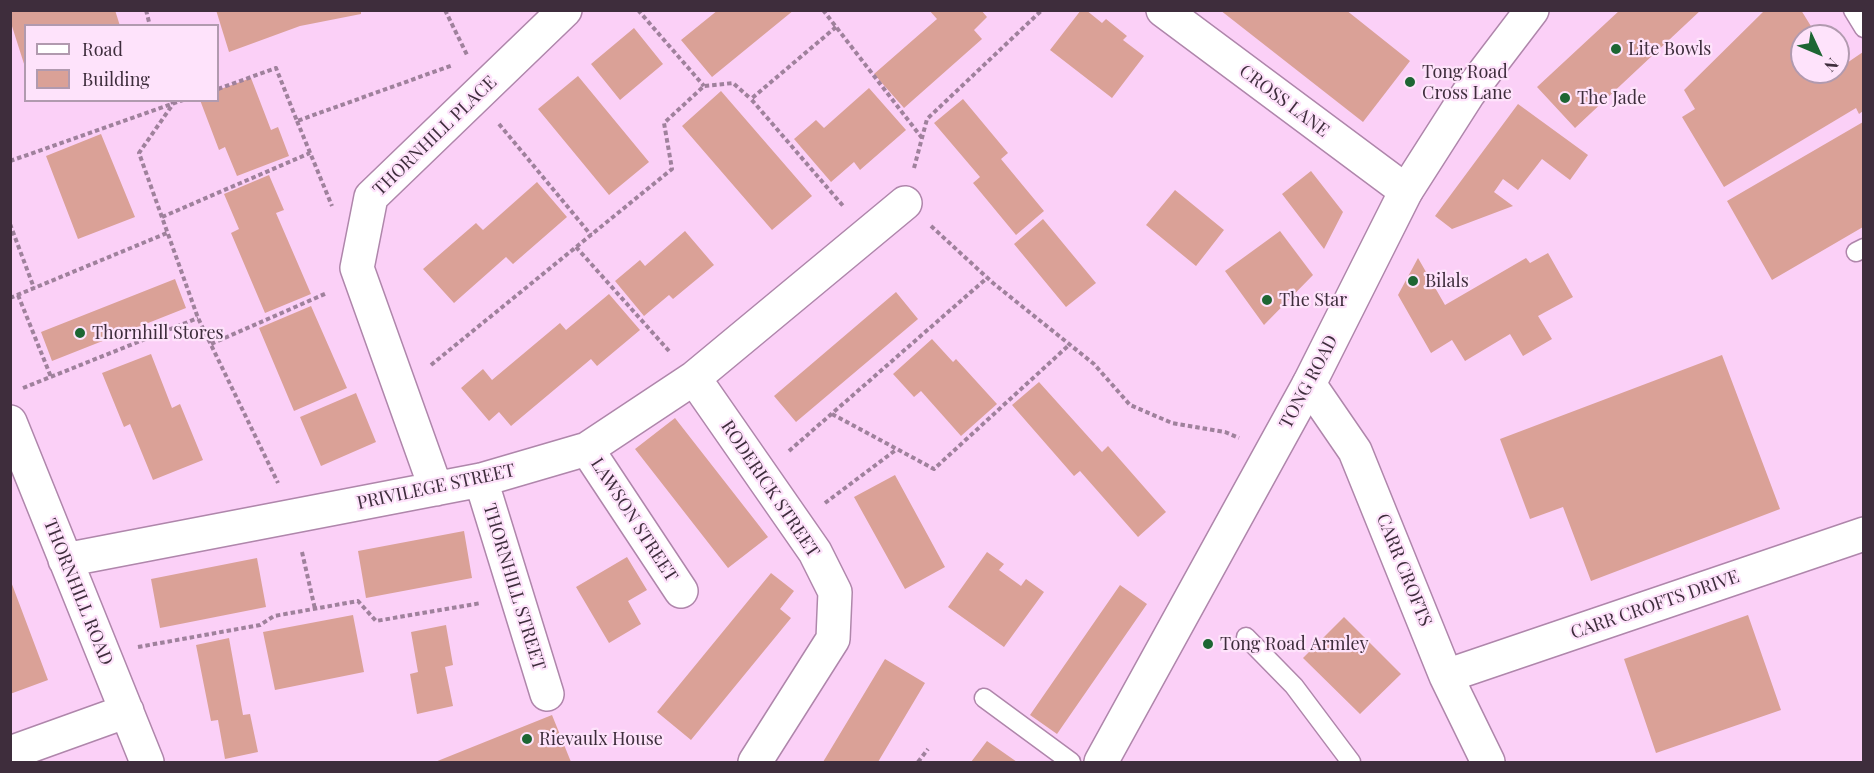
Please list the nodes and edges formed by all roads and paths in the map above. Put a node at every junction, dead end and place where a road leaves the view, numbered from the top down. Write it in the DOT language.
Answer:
graph roads {
  1 [pos="445,10"];
  2 [pos="565,10"];
  3 [pos="638,10"];
  4 [pos="823,10"];
  5 [pos="1042,10"];
  6 [pos="1163,10"];
  7 [pos="1532,10"];
  8 [pos="1853,10"];
  9 [pos="836,27"];
  10 [pos="1863,28"];
  11 [pos="469,60"];
  12 [pos="704,86"];
  13 [pos="219,88"];
  14 [pos="479,92"];
  15 [pos="750,99"];
  16 [pos="173,102"];
  17 [pos="297,121"];
  18 [pos="922,138"];
  19 [pos="309,153"];
  20 [pos="10,161"];
  21 [pos="1406,191"];
  22 [pos="905,203"];
  23 [pos="336,216"];
  24 [pos="162,217"];
  25 [pos="10,224"];
  26 [pos="167,233"];
  27 [pos="868,234"];
  28 [pos="591,235"];
  29 [pos="576,247"];
  30 [pos="987,278"];
  31 [pos="361,279"];
  32 [pos="34,288"];
  33 [pos="18,295"];
  34 [pos="10,298"];
  35 [pos="198,318"];
  36 [pos="210,344"];
  37 [pos="1069,345"];
  38 [pos="51,377"];
  39 [pos="694,378"];
  40 [pos="1309,384"];
  41 [pos="21,388"];
  42 [pos="401,389"];
  43 [pos="832,414"];
  44 [pos="10,422"];
  45 [pos="587,449"];
  46 [pos="897,449"];
  47 [pos="1271,453"];
  48 [pos="762,475"];
  49 [pos="481,480"];
  50 [pos="436,489"];
  51 [pos="294,516"];
  52 [pos="796,525"];
  53 [pos="1863,534"];
  54 [pos="65,560"];
  55 [pos="681,591"];
  56 [pos="517,596"];
  57 [pos="315,609"];
  58 [pos="1246,637"];
  59 [pos="103,653"];
  60 [pos="1446,676"];
  61 [pos="547,694"];
  62 [pos="984,698"];
  63 [pos="127,711"];
  64 [pos="927,749"];
  65 [pos="10,753"];
  66 [pos="147,762"];
  67 [pos="755,762"];
  68 [pos="918,762"];
  69 [pos="1071,762"];
  70 [pos="1101,762"];
  71 [pos="1351,762"];
  72 [pos="1488,762"];
  1 -- 11 [label="path"];
  2 -- 14 [label="street, THORNHILL PLACE"];
  3 -- 12 [label="path"];
  4 -- 9 [label="path"];
  5 -- 18 [label="path"];
  6 -- 21 [label="street, CROSS LANE"];
  7 -- 21 [label="street, TONG ROAD"];
  8 -- 10 [label="lane"];
  9 -- 15 [label="path"];
  9 -- 18 [label="path"];
  11 -- 14 [label="path"];
  11 -- 17 [label="path"];
  12 -- 15 [label="path"];
  12 -- 28 [label="path"];
  13 -- 17 [label="path"];
  14 -- 28 [label="path"];
  14 -- 31 [label="street, THORNHILL PLACE"];
  15 -- 27 [label="path"];
  16 -- 20 [label="path"];
  16 -- 24 [label="path"];
  17 -- 19 [label="path"];
  18 -- 22 [label="path"];
  19 -- 23 [label="path"];
  19 -- 24 [label="path"];
  21 -- 40 [label="street, TONG ROAD"];
  22 -- 27 [label="street, PRIVILEGE STREET"];
  22 -- 30 [label="path"];
  24 -- 26 [label="path"];
  25 -- 32 [label="path"];
  26 -- 32 [label="path"];
  26 -- 35 [label="path"];
  27 -- 39 [label="street, PRIVILEGE STREET"];
  28 -- 29 [label="path"];
  29 -- 39 [label="path"];
  29 -- 42 [label="path"];
  30 -- 37 [label="path"];
  30 -- 43 [label="path"];
  31 -- 36 [label="path"];
  31 -- 42 [label="street, THORNHILL PLACE"];
  32 -- 33 [label="path"];
  33 -- 34 [label="path"];
  33 -- 38 [label="path"];
  35 -- 36 [label="path"];
  35 -- 38 [label="path"];
  36 -- 51 [label="path"];
  37 -- 46 [label="path"];
  37 -- 47 [label="path"];
  38 -- 41 [label="path"];
  39 -- 45 [label="street, PRIVILEGE STREET"];
  39 -- 48 [label="street, RODERICK STREET"];
  40 -- 47 [label="street, TONG ROAD"];
  40 -- 60 [label="street, CARR CROFTS"];
  42 -- 50 [label="street, THORNHILL PLACE"];
  43 -- 46 [label="path"];
  43 -- 48 [label="path"];
  44 -- 54 [label="street, THORNHILL ROAD"];
  45 -- 49 [label="street, PRIVILEGE STREET"];
  45 -- 55 [label="street, LAWSON STREET"];
  46 -- 52 [label="path"];
  47 -- 70 [label="street, TONG ROAD"];
  48 -- 52 [label="street, RODERICK STREET"];
  49 -- 50 [label="street, PRIVILEGE STREET"];
  49 -- 56 [label="street, THORNHILL STREET"];
  50 -- 51 [label="street, PRIVILEGE STREET"];
  51 -- 54 [label="street, PRIVILEGE STREET"];
  51 -- 57 [label="path"];
  52 -- 67 [label="street, RODERICK STREET"];
  53 -- 60 [label="street, CARR CROFTS DRIVE"];
  54 -- 59 [label="street, THORNHILL ROAD"];
  56 -- 57 [label="path"];
  56 -- 61 [label="street, THORNHILL STREET"];
  57 -- 59 [label="path"];
  58 -- 71 [label="lane"];
  59 -- 63 [label="street, THORNHILL ROAD"];
  60 -- 72 [label="street, CARR CROFTS"];
  62 -- 69 [label="lane"];
  63 -- 65 [label="street"];
  63 -- 66 [label="street, THORNHILL ROAD"];
  64 -- 68 [label="path"];
}
